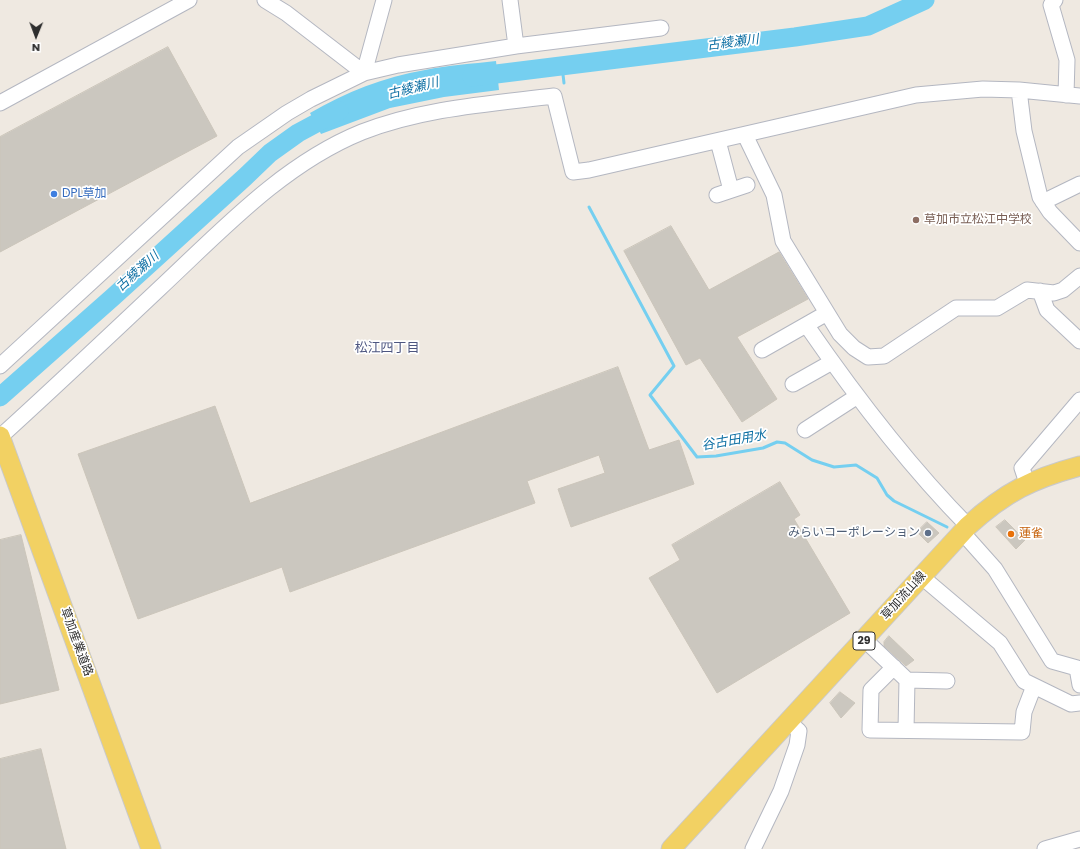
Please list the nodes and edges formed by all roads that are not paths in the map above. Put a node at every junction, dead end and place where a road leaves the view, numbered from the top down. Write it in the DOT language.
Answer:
graph roads {
  1 [pos="189,0"];
  2 [pos="265,0"];
  3 [pos="384,0"];
  4 [pos="510,0"];
  5 [pos="1055,0"];
  6 [pos="661,28"];
  7 [pos="516,46"];
  8 [pos="364,74"];
  9 [pos="1019,90"];
  10 [pos="1073,96"];
  11 [pos="0,103"];
  12 [pos="745,135"];
  13 [pos="718,141"];
  14 [pos="1080,184"];
  15 [pos="747,185"];
  16 [pos="731,190"];
  17 [pos="717,195"];
  18 [pos="1043,202"];
  19 [pos="1077,237"];
  20 [pos="1079,278"];
  21 [pos="1040,291"];
  22 [pos="828,313"];
  23 [pos="807,326"];
  24 [pos="1080,341"];
  25 [pos="762,350"];
  26 [pos="832,362"];
  27 [pos="0,366"];
  28 [pos="793,384"];
  29 [pos="856,397"];
  30 [pos="1080,400"];
  31 [pos="805,430"];
  32 [pos="0,437"];
  33 [pos="1080,466"];
  34 [pos="1027,483"];
  35 [pos="965,529"];
  36 [pos="922,577"];
  37 [pos="865,640"];
  38 [pos="894,667"];
  39 [pos="907,680"];
  40 [pos="947,681"];
  41 [pos="1080,685"];
  42 [pos="1034,686"];
  43 [pos="1080,703"];
  44 [pos="789,722"];
  45 [pos="906,730"];
  46 [pos="1080,839"];
  47 [pos="151,849"];
  48 [pos="671,849"];
  49 [pos="753,849"];
  50 [pos="1045,849"];
  1 -- 11 [label="street"];
  2 -- 8 [label="street"];
  3 -- 8 [label="street"];
  4 -- 7 [label="street"];
  5 -- 10 [label="street"];
  6 -- 7 [label="street"];
  7 -- 8 [label="street"];
  8 -- 27 [label="street"];
  9 -- 10 [label="street"];
  9 -- 12 [label="street"];
  9 -- 18 [label="street"];
  12 -- 13 [label="street"];
  12 -- 22 [label="street"];
  13 -- 16 [label="street"];
  13 -- 32 [label="street"];
  14 -- 18 [label="street"];
  15 -- 16 [label="street"];
  16 -- 17 [label="street"];
  18 -- 19 [label="street"];
  20 -- 21 [label="street"];
  21 -- 22 [label="street"];
  21 -- 24 [label="street"];
  22 -- 23 [label="street"];
  23 -- 25 [label="street"];
  23 -- 26 [label="street"];
  26 -- 28 [label="street"];
  26 -- 29 [label="street"];
  29 -- 31 [label="street"];
  29 -- 35 [label="street"];
  30 -- 34 [label="street"];
  32 -- 47 [label="main road, 草加産業道路"];
  33 -- 34 [label="main road, 草加流山線 / 29"];
  34 -- 35 [label="main road, 草加流山線 / 29"];
  35 -- 36 [label="main road, 草加流山線 / 29"];
  35 -- 41 [label="street"];
  36 -- 37 [label="main road, 草加流山線 / 29"];
  36 -- 42 [label="street"];
  37 -- 38 [label="street"];
  37 -- 44 [label="main road, 草加流山線 / 29"];
  38 -- 39 [label="street"];
  38 -- 45 [label="street"];
  39 -- 40 [label="street"];
  39 -- 45 [label="street"];
  42 -- 43 [label="street"];
  42 -- 45 [label="street"];
  44 -- 48 [label="main road, 草加流山線 / 29"];
  44 -- 49 [label="street"];
  46 -- 50 [label="street"];
}
